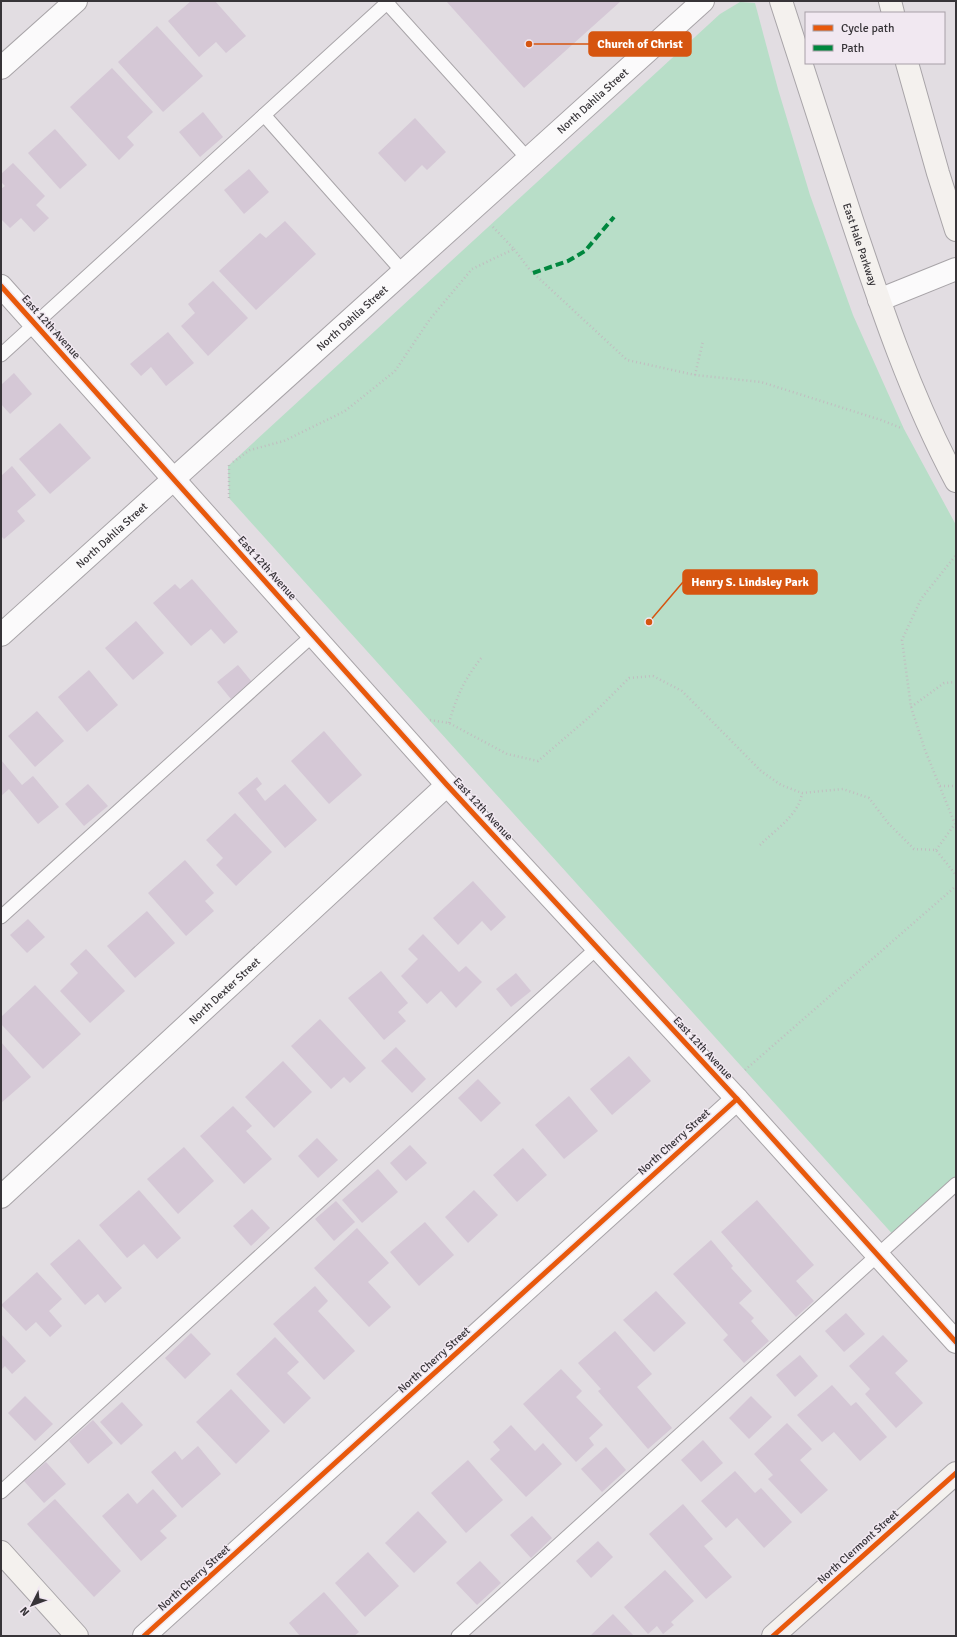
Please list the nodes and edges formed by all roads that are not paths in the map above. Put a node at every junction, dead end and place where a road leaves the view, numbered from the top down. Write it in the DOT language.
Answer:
graph roads {
  1 [pos="76,1"];
  2 [pos="703,1"];
  3 [pos="781,1"];
  4 [pos="890,1"];
  5 [pos="388,2"];
  6 [pos="893,12"];
  7 [pos="908,64"];
  8 [pos="1,68"];
  9 [pos="264,115"];
  10 [pos="528,159"];
  11 [pos="956,230"];
  12 [pos="956,268"];
  13 [pos="403,272"];
  14 [pos="1,286"];
  15 [pos="879,300"];
  16 [pos="35,324"];
  17 [pos="1,355"];
  18 [pos="174,478"];
  19 [pos="956,481"];
  20 [pos="313,634"];
  21 [pos="1,635"];
  22 [pos="447,785"];
  23 [pos="1,917"];
  24 [pos="597,948"];
  25 [pos="731,1093"];
  26 [pos="956,1184"];
  27 [pos="1,1197"];
  28 [pos="877,1254"];
  29 [pos="956,1342"];
  30 [pos="956,1473"];
  31 [pos="1,1492"];
  32 [pos="1,1552"];
  33 [pos="77,1636"];
  34 [pos="144,1636"];
  35 [pos="458,1636"];
  36 [pos="773,1636"];
  1 -- 8 [label="street"];
  2 -- 10 [label="street, North Dahlia Street"];
  3 -- 15 [label="street, East Hale Parkway"];
  4 -- 6 [label="street"];
  5 -- 9 [label="lane"];
  5 -- 10 [label="lane"];
  7 -- 11 [label="street"];
  9 -- 13 [label="lane"];
  9 -- 16 [label="lane"];
  10 -- 13 [label="street, North Dahlia Street"];
  12 -- 15 [label="street"];
  13 -- 18 [label="street, North Dahlia Street"];
  14 -- 16 [label="street, East 12th Avenue"];
  15 -- 19 [label="street, East Hale Parkway"];
  16 -- 17 [label="lane"];
  16 -- 18 [label="street, East 12th Avenue"];
  18 -- 20 [label="street, East 12th Avenue"];
  18 -- 21 [label="street, North Dahlia Street"];
  20 -- 22 [label="street, East 12th Avenue"];
  20 -- 23 [label="lane"];
  22 -- 24 [label="street, East 12th Avenue"];
  22 -- 27 [label="street, North Dexter Street"];
  24 -- 25 [label="street, East 12th Avenue"];
  24 -- 31 [label="lane"];
  25 -- 28 [label="street, East 12th Avenue"];
  25 -- 34 [label="street, North Cherry Street"];
  26 -- 28 [label="lane"];
  28 -- 29 [label="street, East 12th Avenue"];
  28 -- 35 [label="lane"];
  30 -- 36 [label="street, North Clermont Street"];
  32 -- 33 [label="street"];
}
